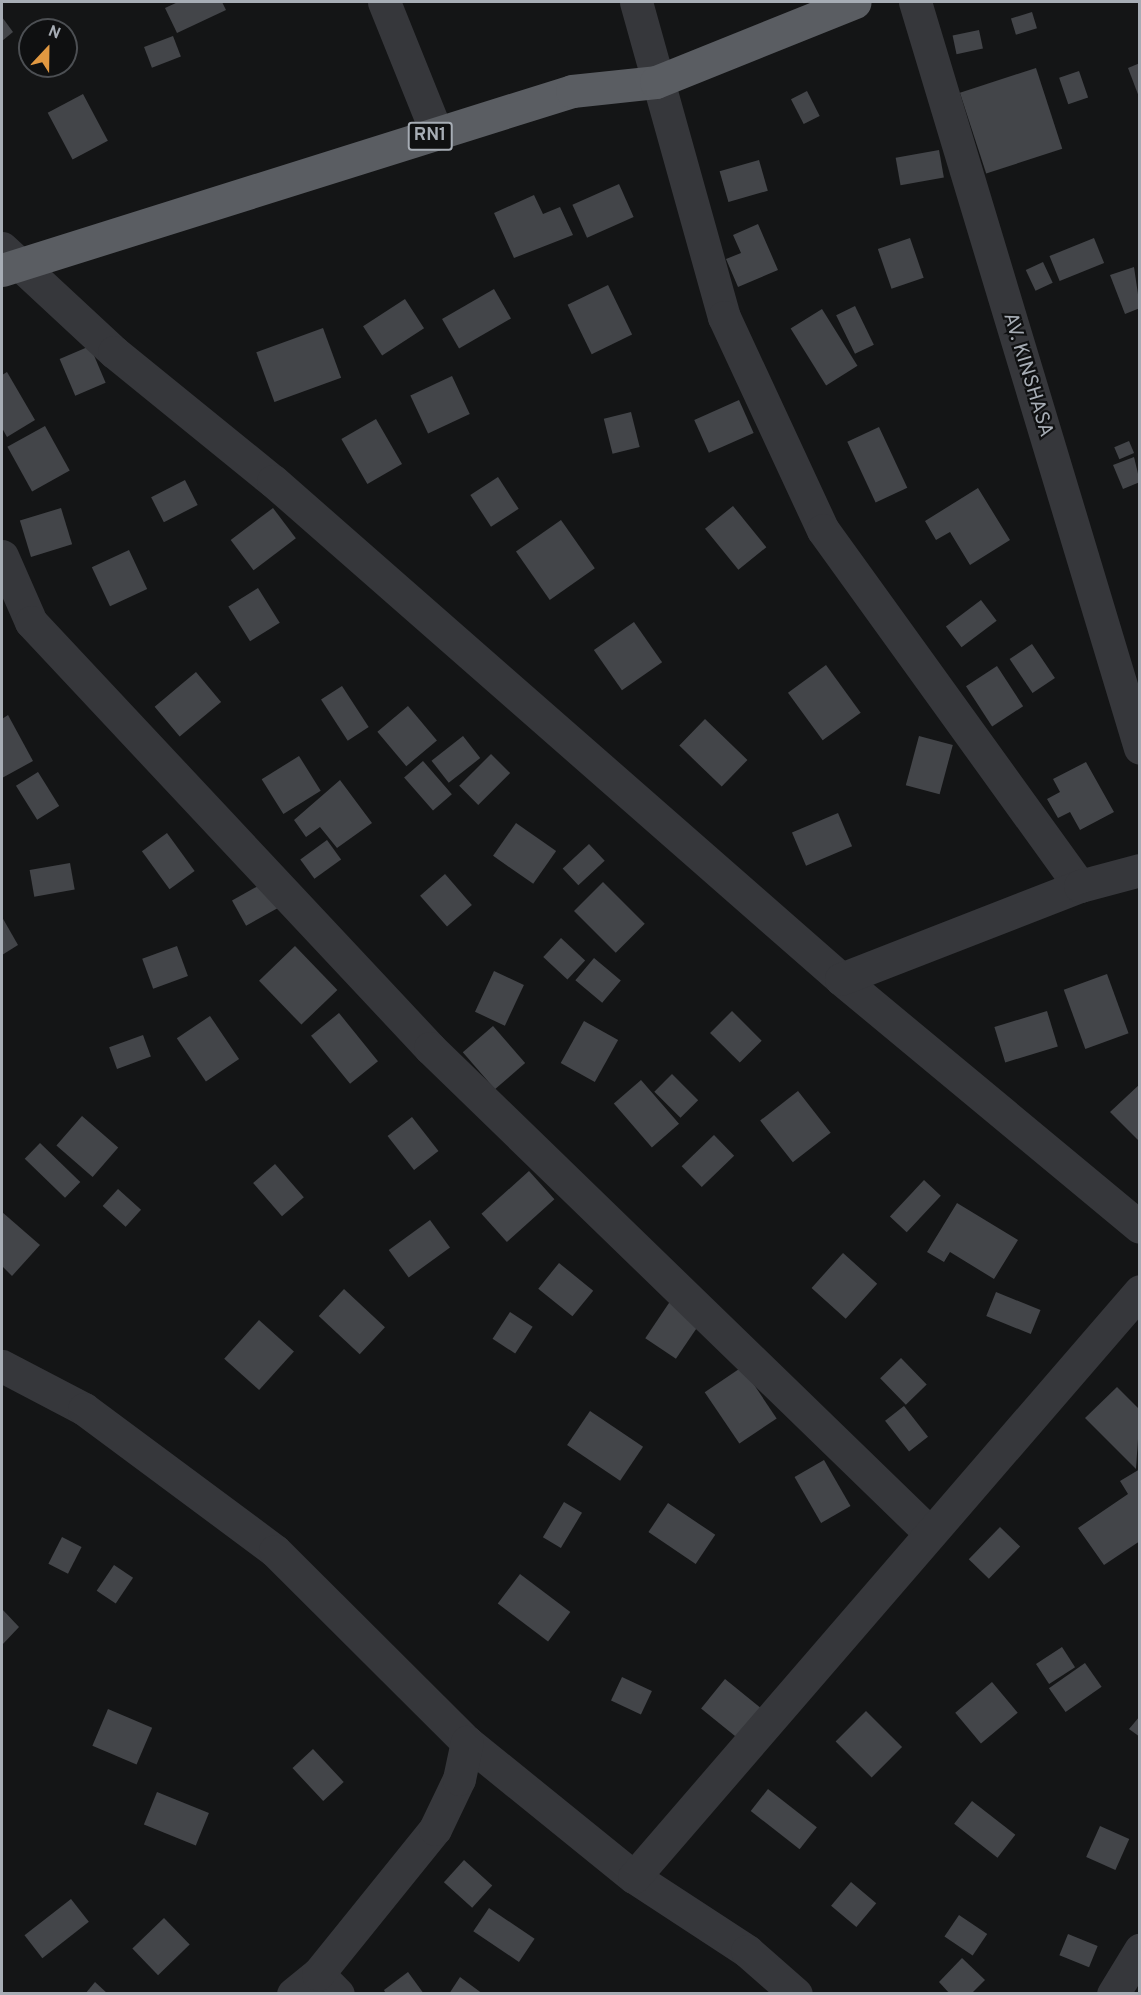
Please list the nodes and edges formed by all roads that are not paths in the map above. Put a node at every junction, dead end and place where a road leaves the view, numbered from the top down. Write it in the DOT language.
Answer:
graph roads {
  1 [pos="384,2"];
  2 [pos="636,2"];
  3 [pos="855,2"];
  4 [pos="915,2"];
  5 [pos="656,82"];
  6 [pos="437,134"];
  7 [pos="8,261"];
  8 [pos="2,556"];
  9 [pos="1140,748"];
  10 [pos="1140,870"];
  11 [pos="1080,886"];
  12 [pos="841,979"];
  13 [pos="1140,1227"];
  14 [pos="1140,1291"];
  15 [pos="2,1366"];
  16 [pos="929,1532"];
  17 [pos="467,1742"];
  18 [pos="634,1877"];
  19 [pos="1140,1950"];
  20 [pos="316,1987"];
  21 [pos="796,1994"];
  22 [pos="1113,1994"];
  1 -- 6 [label="street"];
  2 -- 5 [label="street"];
  3 -- 5 [label="highway, RN1"];
  4 -- 9 [label="street, AV. KINSHASA"];
  5 -- 6 [label="highway, RN1"];
  5 -- 11 [label="street"];
  6 -- 7 [label="highway, RN1"];
  7 -- 12 [label="street"];
  8 -- 16 [label="street"];
  10 -- 11 [label="street"];
  11 -- 12 [label="street"];
  12 -- 13 [label="street"];
  14 -- 16 [label="street"];
  15 -- 17 [label="street"];
  16 -- 18 [label="street"];
  17 -- 18 [label="street"];
  17 -- 20 [label="street"];
  18 -- 21 [label="street"];
  19 -- 22 [label="street"];
}
